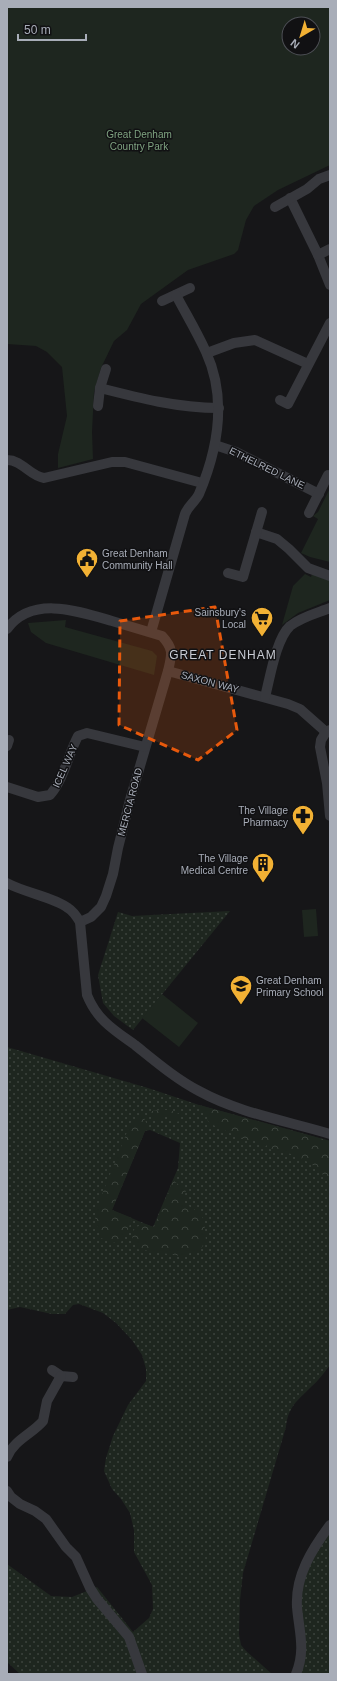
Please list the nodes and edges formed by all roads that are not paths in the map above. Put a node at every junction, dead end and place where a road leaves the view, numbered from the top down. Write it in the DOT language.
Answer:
graph roads {
  1 [pos="330,175"];
  2 [pos="290,198"];
  3 [pos="275,208"];
  4 [pos="330,249"];
  5 [pos="318,255"];
  6 [pos="330,285"];
  7 [pos="190,288"];
  8 [pos="176,295"];
  9 [pos="162,300"];
  10 [pos="330,323"];
  11 [pos="207,353"];
  12 [pos="308,364"];
  13 [pos="106,369"];
  14 [pos="100,388"];
  15 [pos="280,400"];
  16 [pos="98,406"];
  17 [pos="219,408"];
  18 [pos="215,445"];
  19 [pos="7,460"];
  20 [pos="328,475"];
  21 [pos="202,483"];
  22 [pos="319,494"];
  23 [pos="262,512"];
  24 [pos="309,513"];
  25 [pos="256,532"];
  26 [pos="228,573"];
  27 [pos="330,576"];
  28 [pos="330,608"];
  29 [pos="10,617"];
  30 [pos="7,629"];
  31 [pos="151,632"];
  32 [pos="168,671"];
  33 [pos="265,697"];
  34 [pos="328,731"];
  35 [pos="145,747"];
  36 [pos="7,786"];
  37 [pos="330,816"];
  38 [pos="7,883"];
  39 [pos="80,922"];
  40 [pos="330,1134"];
  41 [pos="52,1370"];
  42 [pos="61,1376"];
  43 [pos="73,1377"];
  44 [pos="8,1451"];
  45 [pos="7,1492"];
  46 [pos="330,1525"];
  47 [pos="142,1674"];
  48 [pos="296,1674"];
  1 -- 2 [label="street"];
  2 -- 3 [label="street"];
  2 -- 5 [label="street"];
  4 -- 5 [label="street"];
  5 -- 6 [label="street"];
  7 -- 8 [label="street"];
  8 -- 9 [label="street"];
  8 -- 11 [label="street"];
  10 -- 12 [label="street"];
  11 -- 12 [label="street"];
  11 -- 17 [label="street"];
  12 -- 15 [label="street"];
  13 -- 14 [label="street"];
  14 -- 16 [label="street"];
  14 -- 17 [label="street"];
  17 -- 18 [label="street"];
  18 -- 21 [label="street"];
  18 -- 22 [label="street, ETHELRED LANE"];
  19 -- 21 [label="street"];
  20 -- 22 [label="street"];
  21 -- 31 [label="street"];
  22 -- 24 [label="street"];
  23 -- 25 [label="street"];
  25 -- 26 [label="street"];
  25 -- 27 [label="street"];
  28 -- 33 [label="street"];
  29 -- 30 [label="street, SAXON WAY"];
  29 -- 31 [label="street, SAXON WAY"];
  31 -- 32 [label="street, SAXON WAY"];
  32 -- 33 [label="street, SAXON WAY"];
  32 -- 35 [label="street, MERCIA ROAD"];
  33 -- 34 [label="street, SAXON WAY"];
  34 -- 37 [label="street"];
  35 -- 36 [label="street, ICEL WAY"];
  35 -- 39 [label="street, MERCIA ROAD"];
  38 -- 39 [label="street"];
  39 -- 40 [label="street"];
  41 -- 42 [label="street"];
  42 -- 43 [label="street"];
  42 -- 44 [label="street"];
  45 -- 47 [label="street"];
  46 -- 48 [label="street"];
}
